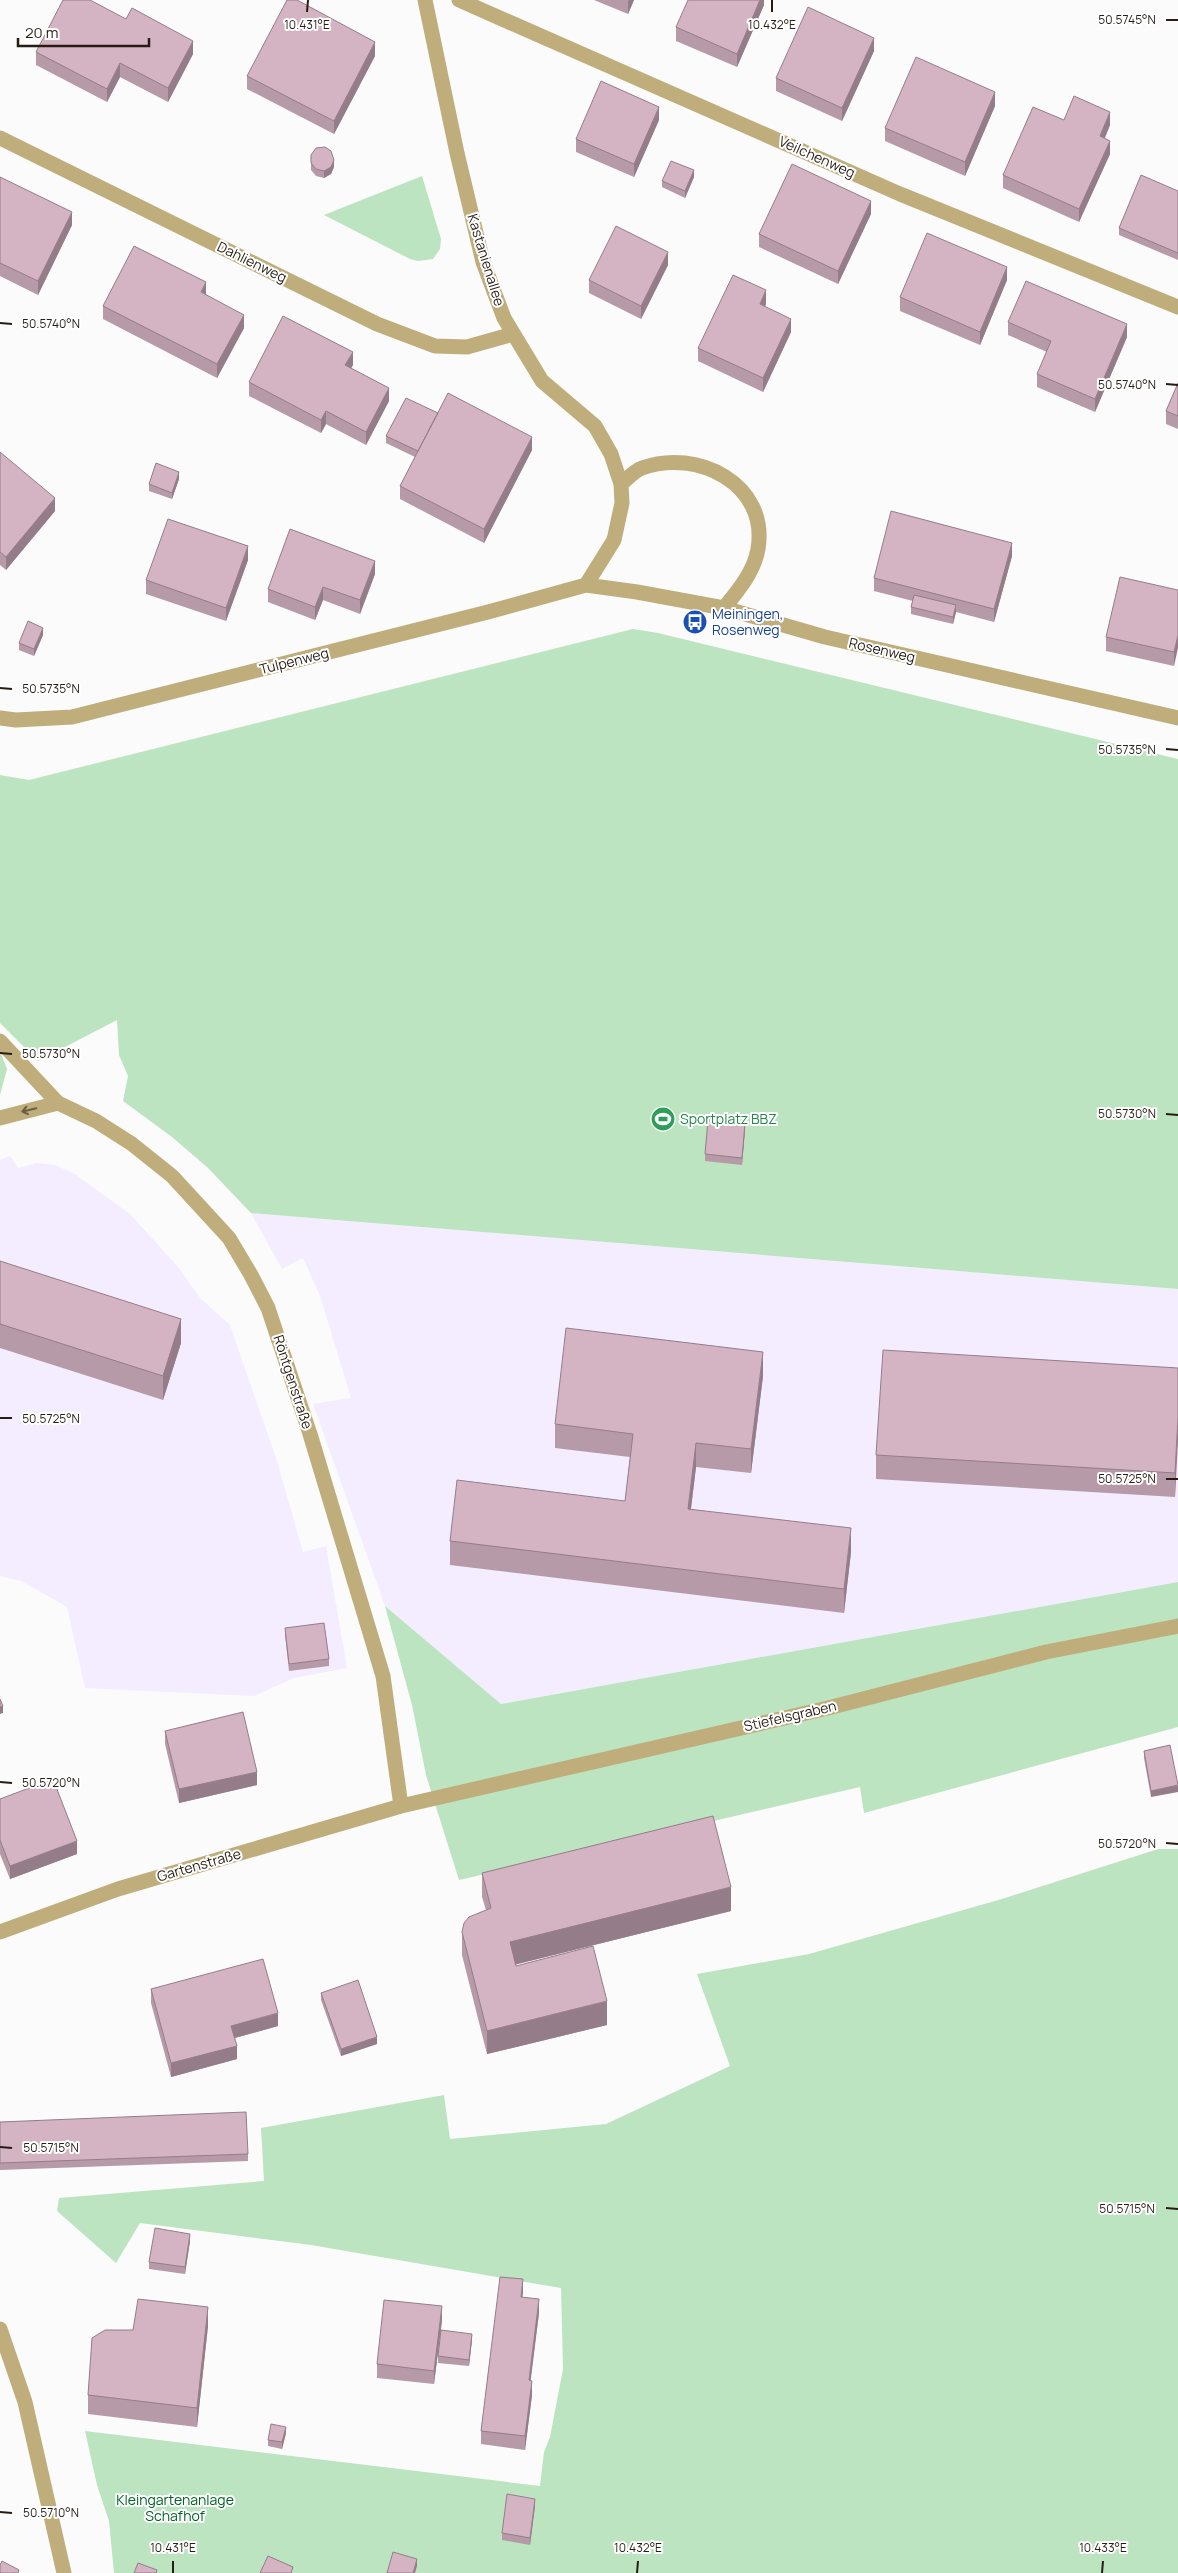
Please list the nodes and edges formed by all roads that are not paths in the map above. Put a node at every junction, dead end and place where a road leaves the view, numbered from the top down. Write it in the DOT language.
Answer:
graph roads {
  1 [pos="425,0"];
  2 [pos="459,0"];
  3 [pos="0,138"];
  4 [pos="1178,307"];
  5 [pos="513,334"];
  6 [pos="621,484"];
  7 [pos="586,585"];
  8 [pos="724,608"];
  9 [pos="0,718"];
  10 [pos="1178,718"];
  11 [pos="0,1041"];
  12 [pos="58,1103"];
  13 [pos="0,1118"];
  14 [pos="1178,1626"];
  15 [pos="401,1806"];
  16 [pos="0,1932"];
  17 [pos="0,2330"];
  18 [pos="64,2573"];
  1 -- 5 [label="street, Kastanienallee"];
  2 -- 4 [label="street, Veilchenweg"];
  3 -- 5 [label="street, Dahlienweg"];
  5 -- 6 [label="street, Kastanienallee"];
  6 -- 7 [label="street, Kastanienallee"];
  6 -- 8 [label="street"];
  7 -- 8 [label="street, Rosenweg"];
  7 -- 9 [label="street, Tulpenweg"];
  8 -- 10 [label="street, Rosenweg"];
  11 -- 12 [label="street"];
  12 -- 13 [label="street, one-way"];
  12 -- 15 [label="street, Röntgenstraße"];
  14 -- 15 [label="street, Stiefelsgraben"];
  15 -- 16 [label="street, Gartenstraße"];
  17 -- 18 [label="street"];
}
